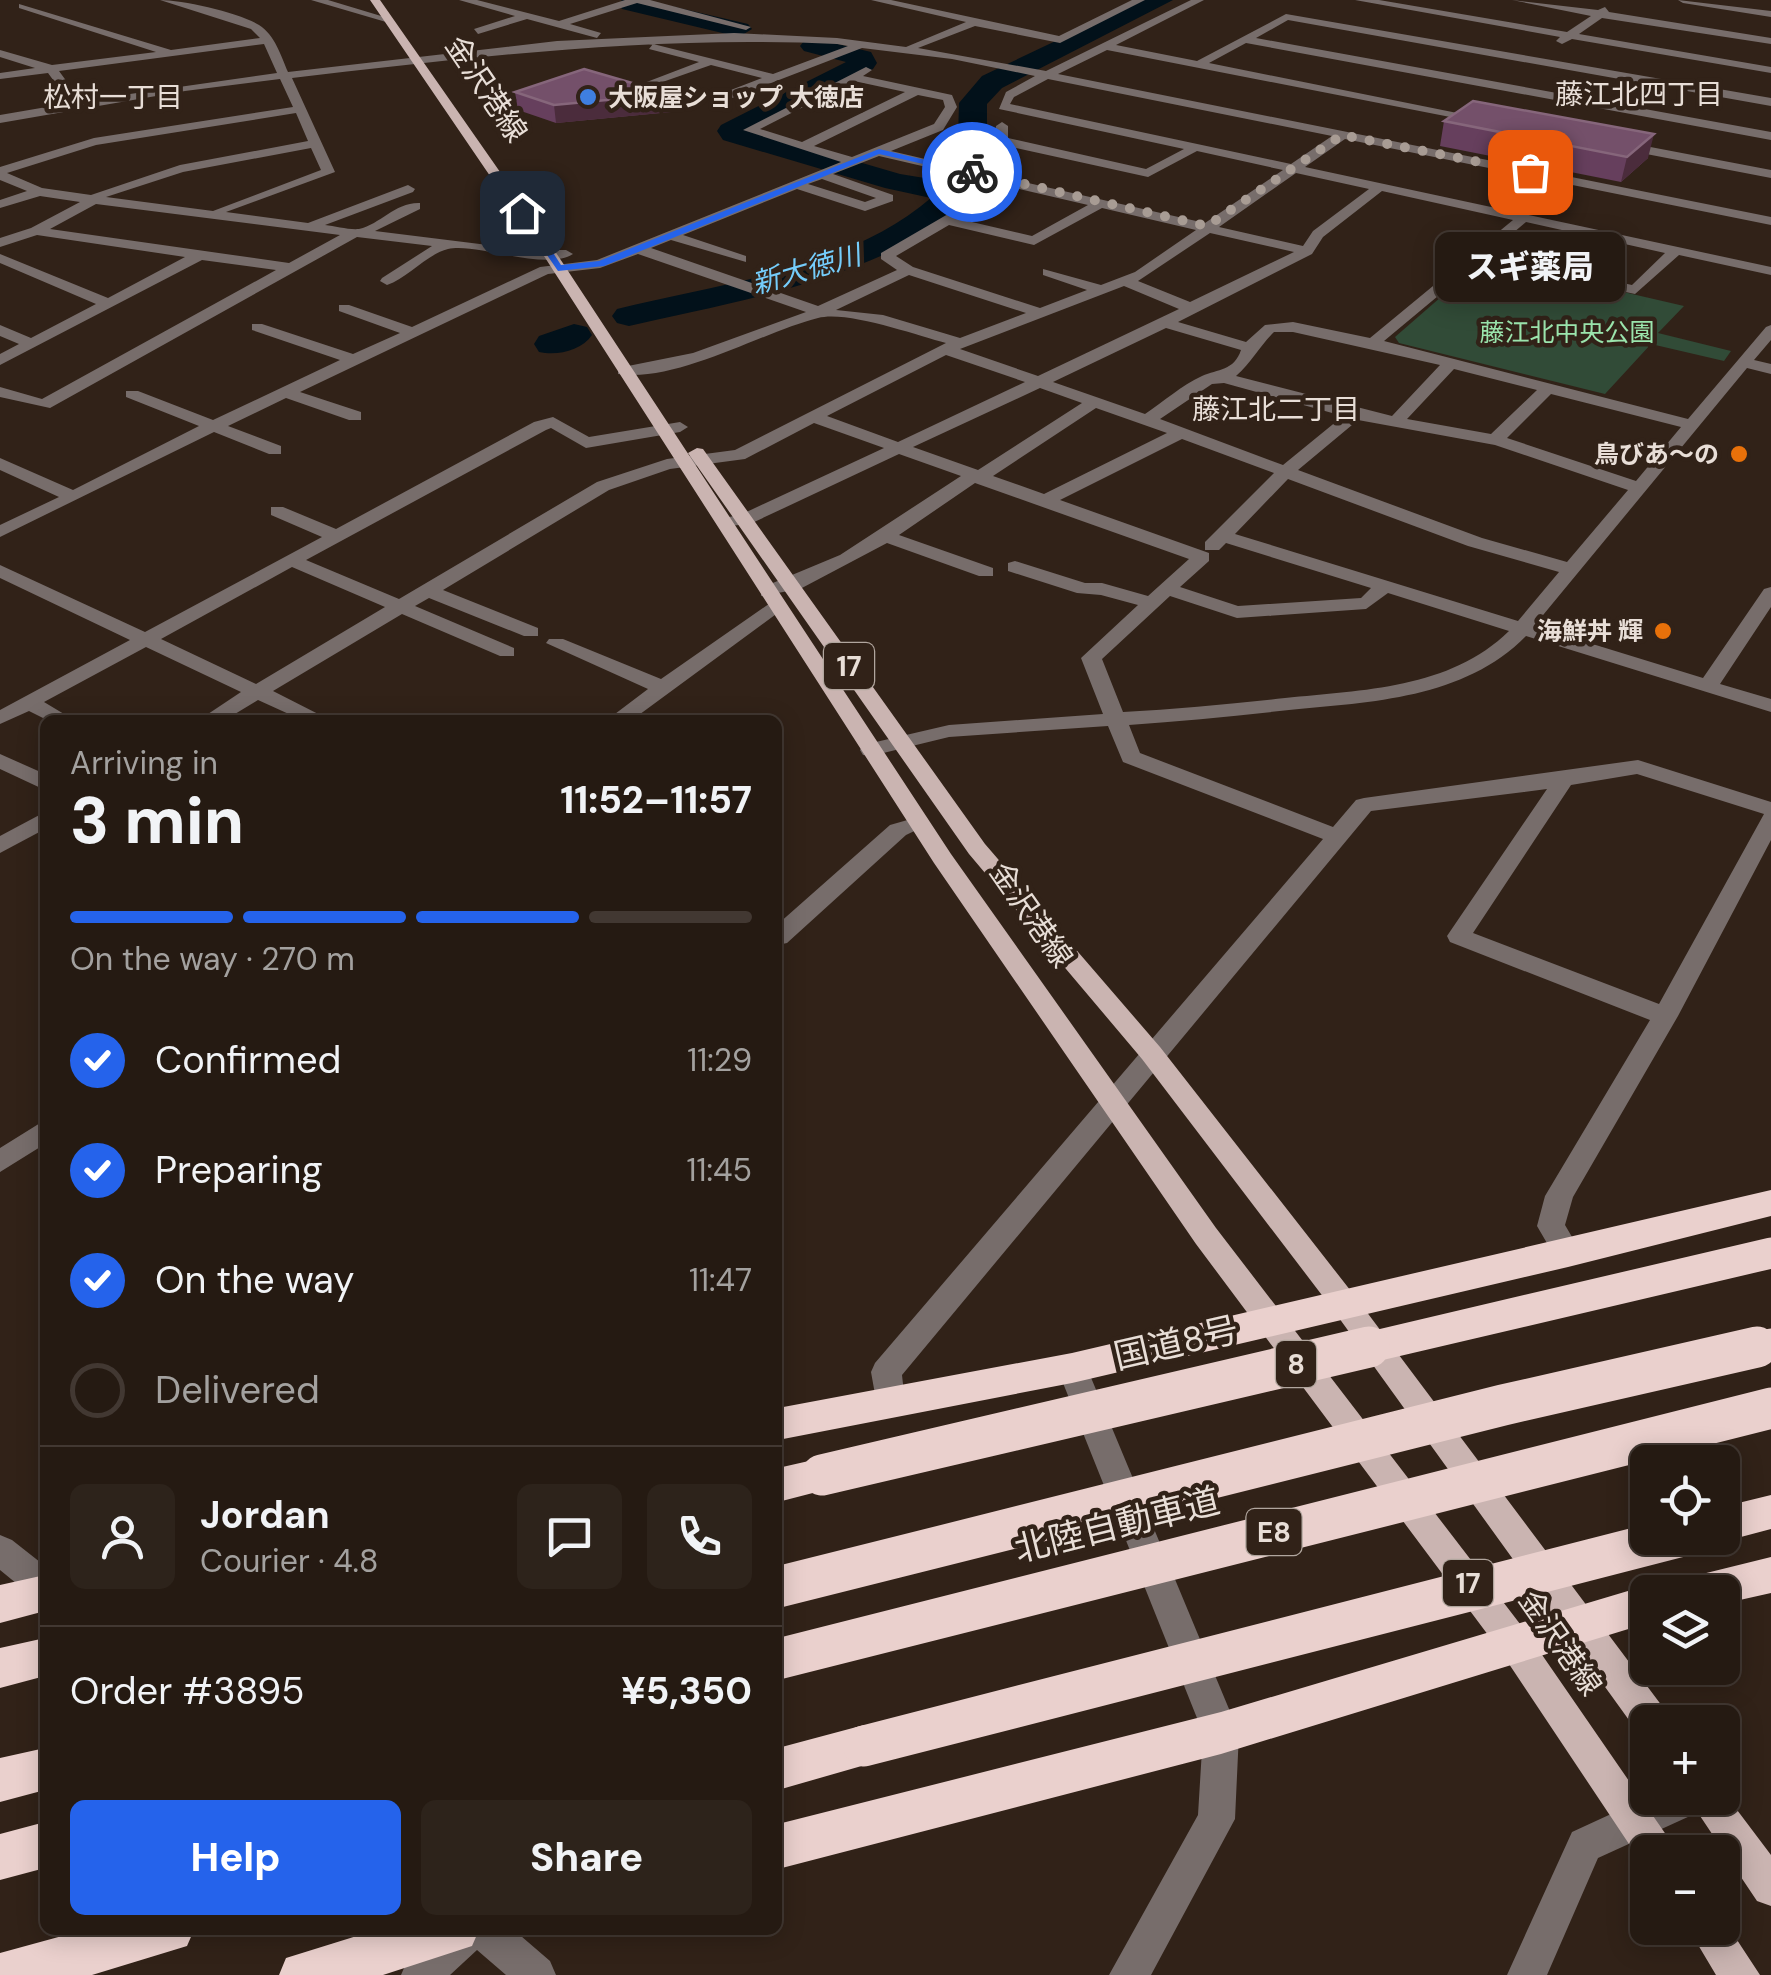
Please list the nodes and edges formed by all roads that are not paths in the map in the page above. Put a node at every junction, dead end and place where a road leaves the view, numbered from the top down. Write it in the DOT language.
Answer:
graph roads {
  1 [pos="47,0"];
  2 [pos="165,0"];
  3 [pos="316,0"];
  4 [pos="464,0"];
  5 [pos="636,0"];
  6 [pos="876,0"];
  7 [pos="1140,0"];
  8 [pos="1199,0"];
  9 [pos="1360,0"];
  10 [pos="1518,0"];
  11 [pos="1620,0"];
  12 [pos="1683,0"];
  13 [pos="575,4"];
  14 [pos="385,6"];
  15 [pos="1300,8"];
  16 [pos="606,10"];
  17 [pos="1600,14"];
  18 [pos="1771,14"];
  19 [pos="636,15"];
  20 [pos="526,16"];
  21 [pos="1286,17"];
  22 [pos="559,24"];
  23 [pos="974,24"];
  24 [pos="478,31"];
  25 [pos="1568,36"];
  26 [pos="789,38"];
  27 [pos="615,39"];
  28 [pos="268,40"];
  29 [pos="1244,40"];
  30 [pos="1771,41"];
  31 [pos="862,44"];
  32 [pos="1108,46"];
  33 [pos="905,49"];
  34 [pos="0,53"];
  35 [pos="173,53"];
  36 [pos="427,59"];
  37 [pos="1532,60"];
  38 [pos="710,62"];
  39 [pos="1197,65"];
  40 [pos="52,69"];
  41 [pos="1520,69"];
  42 [pos="1771,70"];
  43 [pos="285,75"];
  44 [pos="1052,75"];
  45 [pos="0,76"];
  46 [pos="852,77"];
  47 [pos="774,78"];
  48 [pos="1503,82"];
  49 [pos="650,83"];
  50 [pos="917,91"];
  51 [pos="1485,96"];
  52 [pos="714,100"];
  53 [pos="1771,102"];
  54 [pos="77,104"];
  55 [pos="1002,106"];
  56 [pos="1472,106"];
  57 [pos="300,109"];
  58 [pos="1460,115"];
  59 [pos="0,120"];
  60 [pos="1498,122"];
  61 [pos="1444,126"];
  62 [pos="1342,135"];
  63 [pos="1771,136"];
  64 [pos="1428,138"];
  65 [pos="1002,141"];
  66 [pos="1596,141"];
  67 [pos="315,144"];
  68 [pos="802,147"];
  69 [pos="1194,148"];
  70 [pos="1412,149"];
  71 [pos="879,152"];
  72 [pos="846,165"];
  73 [pos="1293,169"];
  74 [pos="0,173"];
  75 [pos="1771,174"];
  76 [pos="823,175"];
  77 [pos="994,178"];
  78 [pos="800,186"];
  79 [pos="1381,186"];
  80 [pos="408,190"];
  81 [pos="38,192"];
  82 [pos="91,200"];
  83 [pos="1102,202"];
  84 [pos="0,204"];
  85 [pos="415,206"];
  86 [pos="211,212"];
  87 [pos="1146,212"];
  88 [pos="1524,218"];
  89 [pos="948,221"];
  90 [pos="1771,221"];
  91 [pos="308,226"];
  92 [pos="1207,226"];
  93 [pos="36,231"];
  94 [pos="358,232"];
  95 [pos="672,236"];
  96 [pos="1194,236"];
  97 [pos="0,244"];
  98 [pos="446,244"];
  99 [pos="639,248"];
  100 [pos="1676,250"];
  101 [pos="1307,252"];
  102 [pos="200,255"];
  103 [pos="1478,256"];
  104 [pos="0,258"];
  105 [pos="741,259"];
  106 [pos="562,261"];
  107 [pos="290,268"];
  108 [pos="908,270"];
  109 [pos="1771,271"];
  110 [pos="1048,272"];
  111 [pos="387,281"];
  112 [pos="1125,281"];
  113 [pos="1102,290"];
  114 [pos="110,304"];
  115 [pos="344,308"];
  116 [pos="1191,308"];
  117 [pos="820,312"];
  118 [pos="1042,314"];
  119 [pos="1165,323"];
  120 [pos="257,327"];
  121 [pos="0,330"];
  122 [pos="1771,330"];
  123 [pos="413,332"];
  124 [pos="32,344"];
  125 [pos="1374,344"];
  126 [pos="953,346"];
  127 [pos="1249,348"];
  128 [pos="0,360"];
  129 [pos="354,360"];
  130 [pos="1451,363"];
  131 [pos="1744,363"];
  132 [pos="1771,369"];
  133 [pos="633,370"];
  134 [pos="1224,378"];
  135 [pos="1034,382"];
  136 [pos="1548,388"];
  137 [pos="0,392"];
  138 [pos="285,392"];
  139 [pos="132,394"];
  140 [pos="1094,402"];
  141 [pos="1354,414"];
  142 [pos="355,416"];
  143 [pos="813,417"];
  144 [pos="1398,419"];
  145 [pos="1147,420"];
  146 [pos="1691,425"];
  147 [pos="212,427"];
  148 [pos="671,428"];
  149 [pos="1180,433"];
  150 [pos="1495,440"];
  151 [pos="901,449"];
  152 [pos="276,450"];
  153 [pos="691,460"];
  154 [pos="0,463"];
  155 [pos="1286,471"];
  156 [pos="976,477"];
  157 [pos="1639,488"];
  158 [pos="74,497"];
  159 [pos="1044,501"];
  160 [pos="277,511"];
  161 [pos="734,522"];
  162 [pos="0,532"];
  163 [pos="336,536"];
  164 [pos="884,536"];
  165 [pos="1223,536"];
  166 [pos="1202,557"];
  167 [pos="292,560"];
  168 [pos="1015,567"];
  169 [pos="1571,569"];
  170 [pos="0,571"];
  171 [pos="986,572"];
  172 [pos="790,588"];
  173 [pos="1383,588"];
  174 [pos="429,591"];
  175 [pos="1771,593"];
  176 [pos="1159,596"];
  177 [pos="772,599"];
  178 [pos="401,607"];
  179 [pos="1763,619"];
  180 [pos="1520,631"];
  181 [pos="531,632"];
  182 [pos="144,639"];
  183 [pos="556,643"];
  184 [pos="507,652"];
  185 [pos="664,688"];
  186 [pos="1708,688"];
  187 [pos="257,692"];
  188 [pos="28,703"];
  189 [pos="1771,706"];
  190 [pos="53,715"];
  191 [pos="218,715"];
  192 [pos="308,715"];
  193 [pos="625,715"];
  194 [pos="0,718"];
  195 [pos="1116,720"];
  196 [pos="904,742"];
  197 [pos="871,750"];
  198 [pos="0,760"];
  199 [pos="40,780"];
  200 [pos="1564,780"];
  201 [pos="1771,810"];
  202 [pos="1771,819"];
  203 [pos="40,822"];
  204 [pos="918,824"];
  205 [pos="1336,836"];
  206 [pos="0,846"];
  207 [pos="782,933"];
  208 [pos="1666,1016"];
  209 [pos="1151,1052"];
  210 [pos="1112,1100"];
  211 [pos="40,1134"];
  212 [pos="0,1162"];
  213 [pos="1771,1203"];
  214 [pos="1771,1253"];
  215 [pos="1568,1254"];
  216 [pos="1344,1303"];
  217 [pos="1269,1322"];
  218 [pos="1771,1344"];
  219 [pos="1072,1368"];
  220 [pos="889,1402"];
  221 [pos="1771,1408"];
  222 [pos="782,1423"];
  223 [pos="782,1484"];
  224 [pos="1771,1512"];
  225 [pos="1740,1520"];
  226 [pos="0,1550"];
  227 [pos="1630,1550"];
  228 [pos="1771,1575"];
  229 [pos="1740,1582"];
  230 [pos="40,1586"];
  231 [pos="782,1586"];
  232 [pos="40,1592"];
  233 [pos="0,1604"];
  234 [pos="1630,1609"];
  235 [pos="1577,1623"];
  236 [pos="1515,1644"];
  237 [pos="40,1658"];
  238 [pos="782,1658"];
  239 [pos="0,1668"];
  240 [pos="1639,1705"];
  241 [pos="1221,1733"];
  242 [pos="782,1768"];
  243 [pos="40,1770"];
  244 [pos="0,1780"];
  245 [pos="1669,1815"];
  246 [pos="1718,1815"];
  247 [pos="1644,1835"];
  248 [pos="1647,1835"];
  249 [pos="1630,1839"];
  250 [pos="782,1846"];
  251 [pos="40,1847"];
  252 [pos="0,1857"];
  253 [pos="1771,1887"];
  254 [pos="152,1935"];
  255 [pos="439,1935"];
  256 [pos="465,1935"];
  257 [pos="490,1935"];
  258 [pos="1719,1945"];
  259 [pos="4,1975"];
  260 [pos="303,1975"];
  261 [pos="421,1975"];
  262 [pos="536,1975"];
  263 [pos="1130,1975"];
  264 [pos="1527,1975"];
  265 [pos="1740,1975"];
  1 -- 35 [label="street"];
  2 -- 28 [label="street"];
  3 -- 14 [label="street"];
  4 -- 20 [label="street"];
  5 -- 16 [label="street"];
  5 -- 26 [label="street"];
  6 -- 23 [label="street"];
  7 -- 23 [label="street"];
  8 -- 32 [label="street"];
  9 -- 25 [label="street"];
  10 -- 17 [label="street"];
  11 -- 17 [label="street"];
  12 -- 18 [label="street"];
  13 -- 16 [label="street"];
  14 -- 36 [label="main road, 金沢港線 / 17"];
  15 -- 21 [label="street"];
  16 -- 19 [label="street"];
  16 -- 22 [label="street"];
  17 -- 25 [label="street"];
  17 -- 30 [label="street"];
  20 -- 22 [label="street"];
  20 -- 24 [label="street"];
  21 -- 29 [label="street"];
  21 -- 37 [label="street"];
  22 -- 27 [label="street"];
  23 -- 33 [label="street"];
  25 -- 37 [label="street"];
  25 -- 42 [label="street"];
  26 -- 27 [label="street"];
  26 -- 31 [label="street"];
  27 -- 36 [label="street"];
  27 -- 38 [label="street"];
  28 -- 35 [label="street"];
  28 -- 43 [label="street"];
  29 -- 39 [label="street"];
  29 -- 48 [label="street"];
  31 -- 33 [label="street"];
  31 -- 47 [label="street"];
  32 -- 39 [label="street"];
  32 -- 44 [label="street"];
  33 -- 44 [label="street"];
  33 -- 46 [label="street"];
  34 -- 40 [label="street"];
  35 -- 40 [label="street"];
  36 -- 43 [label="street"];
  36 -- 106 [label="main road, 金沢港線 / 17"];
  37 -- 41 [label="street"];
  37 -- 53 [label="street"];
  38 -- 47 [label="street"];
  38 -- 49 [label="street"];
  39 -- 58 [label="street"];
  40 -- 45 [label="street"];
  40 -- 54 [label="street"];
  43 -- 54 [label="street"];
  43 -- 57 [label="street"];
  44 -- 55 [label="street"];
  44 -- 62 [label="street"];
  46 -- 50 [label="street"];
  46 -- 68 [label="street"];
  47 -- 52 [label="street"];
  48 -- 51 [label="street"];
  48 -- 63 [label="street"];
  50 -- 68 [label="street"];
  50 -- 71 [label="street"];
  54 -- 59 [label="street"];
  55 -- 65 [label="street"];
  55 -- 69 [label="street"];
  56 -- 58 [label="street"];
  57 -- 67 [label="street"];
  57 -- 74 [label="street"];
  58 -- 60 [label="street"];
  58 -- 61 [label="street"];
  62 -- 70 [label="street"];
  62 -- 73 [label="street"];
  64 -- 70 [label="street"];
  65 -- 69 [label="street"];
  65 -- 77 [label="street"];
  66 -- 75 [label="street"];
  67 -- 82 [label="street"];
  67 -- 86 [label="street"];
  68 -- 72 [label="street"];
  69 -- 73 [label="street"];
  70 -- 90 [label="street"];
  71 -- 72 [label="street"];
  71 -- 77 [label="street"];
  72 -- 76 [label="street"];
  73 -- 79 [label="street"];
  73 -- 92 [label="street"];
  74 -- 81 [label="street"];
  76 -- 78 [label="street"];
  76 -- 78 [label="street"];
  77 -- 83 [label="street"];
  77 -- 89 [label="street"];
  78 -- 95 [label="street"];
  79 -- 88 [label="street"];
  79 -- 101 [label="street"];
  80 -- 91 [label="street"];
  81 -- 82 [label="street"];
  81 -- 84 [label="street"];
  82 -- 86 [label="street"];
  82 -- 93 [label="street"];
  83 -- 87 [label="street"];
  83 -- 89 [label="street"];
  85 -- 94 [label="street"];
  86 -- 91 [label="street"];
  87 -- 92 [label="street"];
  87 -- 96 [label="street"];
  88 -- 100 [label="street"];
  88 -- 103 [label="street"];
  89 -- 108 [label="street"];
  91 -- 94 [label="street"];
  92 -- 96 [label="street"];
  92 -- 101 [label="street"];
  93 -- 97 [label="street"];
  93 -- 102 [label="street"];
  94 -- 98 [label="street"];
  94 -- 107 [label="street"];
  95 -- 99 [label="street"];
  95 -- 105 [label="street"];
  96 -- 112 [label="street"];
  98 -- 106 [label="street"];
  98 -- 111 [label="street"];
  99 -- 106 [label="street"];
  99 -- 117 [label="street"];
  100 -- 103 [label="street"];
  100 -- 109 [label="street"];
  101 -- 116 [label="street"];
  102 -- 107 [label="street"];
  102 -- 114 [label="street"];
  103 -- 125 [label="street"];
  104 -- 114 [label="street"];
  106 -- 123 [label="street"];
  106 -- 133 [label="main road, 金沢港線 / 17"];
  107 -- 137 [label="street"];
  108 -- 117 [label="street"];
  108 -- 118 [label="street"];
  110 -- 113 [label="street"];
  112 -- 113 [label="street"];
  112 -- 116 [label="street"];
  113 -- 118 [label="street"];
  114 -- 124 [label="street"];
  115 -- 123 [label="street"];
  116 -- 119 [label="street"];
  117 -- 126 [label="street"];
  117 -- 133 [label="street"];
  118 -- 126 [label="street"];
  119 -- 127 [label="street"];
  119 -- 135 [label="street"];
  120 -- 129 [label="street"];
  121 -- 124 [label="street"];
  122 -- 131 [label="street"];
  123 -- 129 [label="street"];
  124 -- 128 [label="street"];
  125 -- 127 [label="street"];
  125 -- 130 [label="street"];
  126 -- 135 [label="street"];
  126 -- 143 [label="street"];
  127 -- 134 [label="street"];
  129 -- 138 [label="street"];
  130 -- 136 [label="street"];
  130 -- 144 [label="street"];
  131 -- 132 [label="street"];
  131 -- 146 [label="street"];
  133 -- 148 [label="main road, 金沢港線 / 17"];
  134 -- 141 [label="street"];
  134 -- 145 [label="street"];
  135 -- 140 [label="street"];
  135 -- 151 [label="street"];
  136 -- 146 [label="street"];
  136 -- 150 [label="street"];
  138 -- 142 [label="street"];
  138 -- 147 [label="street"];
  139 -- 147 [label="street"];
  140 -- 145 [label="street"];
  140 -- 156 [label="street"];
  141 -- 144 [label="street"];
  141 -- 155 [label="street"];
  143 -- 151 [label="street"];
  143 -- 153 [label="street"];
  144 -- 150 [label="street"];
  145 -- 149 [label="street"];
  146 -- 157 [label="street"];
  147 -- 152 [label="street"];
  147 -- 158 [label="street"];
  148 -- 153 [label="main road, 金沢港線 / 17"];
  148 -- 163 [label="street"];
  149 -- 155 [label="street"];
  149 -- 159 [label="street"];
  150 -- 157 [label="street"];
  151 -- 156 [label="street"];
  151 -- 161 [label="street"];
  153 -- 161 [label="main road, 金沢港線 / 17"];
  153 -- 174 [label="street"];
  154 -- 158 [label="street"];
  155 -- 165 [label="street"];
  155 -- 169 [label="street"];
  156 -- 159 [label="street"];
  156 -- 164 [label="street"];
  157 -- 169 [label="street"];
  158 -- 162 [label="street"];
  159 -- 166 [label="street"];
  160 -- 163 [label="street"];
  161 -- 172 [label="main road, 金沢港線 / 17"];
  161 -- 177 [label="main road, 金沢港線 / 17"];
  163 -- 167 [label="street"];
  164 -- 171 [label="street"];
  164 -- 172 [label="street"];
  165 -- 166 [label="street"];
  165 -- 173 [label="street"];
  166 -- 176 [label="street"];
  167 -- 178 [label="street"];
  167 -- 182 [label="street"];
  168 -- 176 [label="street"];
  169 -- 180 [label="street"];
  170 -- 182 [label="street"];
  172 -- 177 [label="street"];
  172 -- 196 [label="main road, 金沢港線 / 17"];
  173 -- 176 [label="street"];
  173 -- 180 [label="street"];
  174 -- 178 [label="street"];
  174 -- 181 [label="street"];
  175 -- 179 [label="street"];
  176 -- 195 [label="street"];
  177 -- 185 [label="street"];
  177 -- 197 [label="main road, 金沢港線 / 17"];
  178 -- 184 [label="street"];
  178 -- 187 [label="street"];
  179 -- 186 [label="street"];
  180 -- 186 [label="street"];
  180 -- 195 [label="street"];
  182 -- 187 [label="street"];
  182 -- 188 [label="street"];
  183 -- 185 [label="street"];
  185 -- 193 [label="street"];
  186 -- 189 [label="street"];
  187 -- 191 [label="street"];
  187 -- 192 [label="street"];
  188 -- 190 [label="street"];
  188 -- 194 [label="street"];
  195 -- 196 [label="street"];
  195 -- 205 [label="street"];
  196 -- 197 [label="street"];
  196 -- 209 [label="main road, 金沢港線 / 17"];
  197 -- 204 [label="main road, 金沢港線 / 17"];
  198 -- 199 [label="street"];
  200 -- 201 [label="street"];
  200 -- 205 [label="street"];
  200 -- 208 [label="street"];
  202 -- 208 [label="street"];
  203 -- 206 [label="street"];
  204 -- 207 [label="street"];
  204 -- 210 [label="main road, 金沢港線 / 17"];
  205 -- 209 [label="street"];
  208 -- 215 [label="street"];
  209 -- 210 [label="street"];
  209 -- 216 [label="main road, 金沢港線 / 17"];
  210 -- 217 [label="main road, 金沢港線 / 17"];
  210 -- 220 [label="street"];
  211 -- 212 [label="street"];
  213 -- 215 [label="highway"];
  214 -- 223 [label="highway, 国道8号 / 8, bridge"];
  215 -- 216 [label="highway"];
  216 -- 217 [label="highway"];
  216 -- 235 [label="main road, 金沢港線 / 17"];
  217 -- 219 [label="highway"];
  217 -- 236 [label="main road, 金沢港線 / 17"];
  218 -- 231 [label="highway, 北陸自動車道 / E8, bridge"];
  219 -- 220 [label="highway"];
  219 -- 241 [label="street"];
  220 -- 222 [label="highway"];
  221 -- 238 [label="highway, 北陸自動車道 / E8, bridge"];
  224 -- 225 [label="highway"];
  226 -- 230 [label="street"];
  227 -- 242 [label="highway, bridge"];
  228 -- 229 [label="highway"];
  232 -- 233 [label="highway"];
  234 -- 235 [label="highway"];
  235 -- 236 [label="highway"];
  235 -- 240 [label="main road, 金沢港線 / 17"];
  236 -- 241 [label="highway"];
  236 -- 247 [label="main road, 金沢港線 / 17"];
  237 -- 239 [label="highway"];
  241 -- 250 [label="highway"];
  241 -- 263 [label="street"];
  243 -- 244 [label="highway"];
  245 -- 248 [label="street"];
  246 -- 253 [label="main road"];
  249 -- 264 [label="street"];
  251 -- 252 [label="highway"];
  254 -- 259 [label="highway"];
  255 -- 260 [label="highway"];
  256 -- 261 [label="street"];
  257 -- 262 [label="street"];
  258 -- 265 [label="main road"];
}
